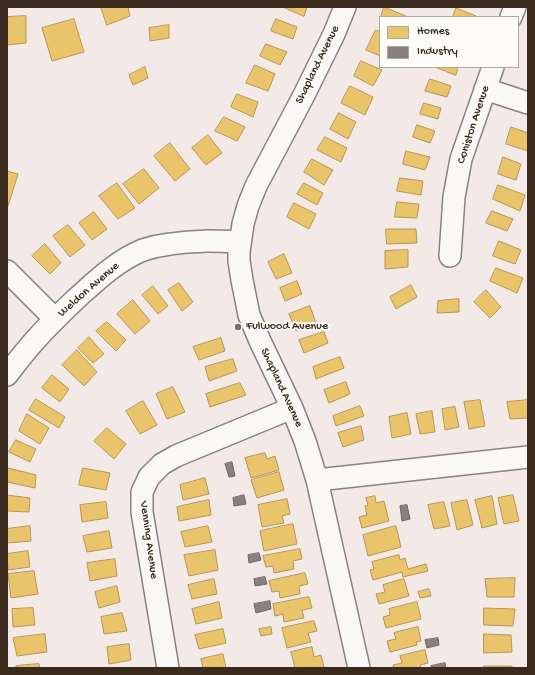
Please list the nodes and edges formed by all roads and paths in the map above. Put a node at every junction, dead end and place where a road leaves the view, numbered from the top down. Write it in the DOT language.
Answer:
graph roads {
  1 [pos="345,7"];
  2 [pos="493,68"];
  3 [pos="485,89"];
  4 [pos="528,103"];
  5 [pos="240,242"];
  6 [pos="450,256"];
  7 [pos="7,271"];
  8 [pos="55,319"];
  9 [pos="7,375"];
  10 [pos="292,408"];
  11 [pos="528,457"];
  12 [pos="316,480"];
  13 [pos="168,668"];
  14 [pos="358,668"];
  1 -- 5 [label="street, Shapland Avenue"];
  2 -- 3 [label="street, Coniston Avenue"];
  3 -- 4 [label="street"];
  3 -- 6 [label="street, Coniston Avenue"];
  5 -- 8 [label="street, Weldon Avenue"];
  5 -- 10 [label="street, Shapland Avenue"];
  7 -- 8 [label="street"];
  8 -- 9 [label="street, Weldon Avenue"];
  10 -- 12 [label="street, Shapland Avenue"];
  10 -- 13 [label="street, Venning Avenue"];
  11 -- 12 [label="street"];
  12 -- 14 [label="street, Shapland Avenue"];
}
